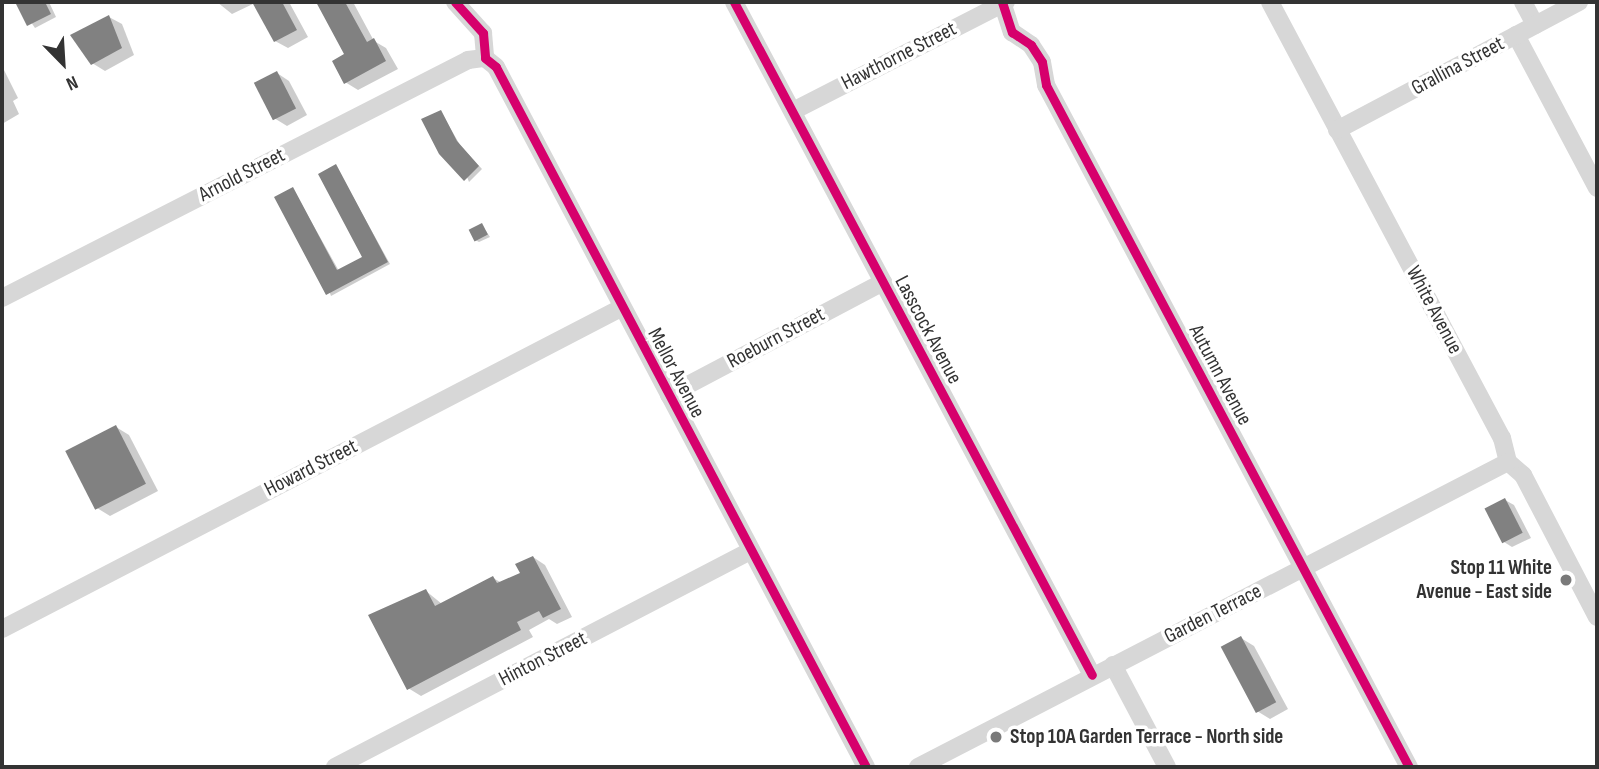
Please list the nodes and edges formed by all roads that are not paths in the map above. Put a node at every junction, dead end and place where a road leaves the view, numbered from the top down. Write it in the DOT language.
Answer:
graph roads {
  1 [pos="455,2"];
  2 [pos="734,2"];
  3 [pos="1004,2"];
  4 [pos="1270,2"];
  5 [pos="1522,2"];
  6 [pos="1579,2"];
  7 [pos="1535,25"];
  8 [pos="1516,34"];
  9 [pos="485,58"];
  10 [pos="793,111"];
  11 [pos="1337,130"];
  12 [pos="1597,188"];
  13 [pos="883,282"];
  14 [pos="2,298"];
  15 [pos="621,308"];
  16 [pos="669,395"];
  17 [pos="1508,462"];
  18 [pos="750,551"];
  19 [pos="1303,568"];
  20 [pos="1597,617"];
  21 [pos="2,629"];
  22 [pos="1113,665"];
  23 [pos="1092,675"];
  24 [pos="947,761"];
  25 [pos="335,767"];
  26 [pos="866,767"];
  27 [pos="918,767"];
  28 [pos="1167,767"];
  29 [pos="1409,767"];
  1 -- 9 [label="street, Mellor Avenue"];
  2 -- 10 [label="street, Lasscock Avenue"];
  3 -- 10 [label="street, Hawthorne Street"];
  3 -- 19 [label="street, Autumn Avenue"];
  4 -- 11 [label="street, White Avenue"];
  5 -- 7 [label="street"];
  6 -- 7 [label="street, Grallina Street"];
  7 -- 8 [label="street, Grallina Street"];
  8 -- 11 [label="street, Grallina Street"];
  8 -- 12 [label="street"];
  9 -- 14 [label="street, Arnold Street"];
  9 -- 15 [label="street, Mellor Avenue"];
  10 -- 13 [label="street, Lasscock Avenue"];
  11 -- 17 [label="street, White Avenue"];
  13 -- 16 [label="street, Roeburn Street"];
  13 -- 23 [label="street, Lasscock Avenue"];
  15 -- 16 [label="street, Mellor Avenue"];
  15 -- 21 [label="street, Howard Street"];
  16 -- 18 [label="street, Mellor Avenue"];
  17 -- 19 [label="street, Garden Terrace"];
  17 -- 20 [label="street, White Avenue"];
  18 -- 25 [label="street, Hinton Street"];
  18 -- 26 [label="street, Mellor Avenue"];
  19 -- 22 [label="street, Garden Terrace"];
  19 -- 29 [label="street, Autumn Avenue"];
  22 -- 23 [label="street, Garden Terrace"];
  22 -- 28 [label="street"];
  23 -- 24 [label="street, Garden Terrace"];
  24 -- 27 [label="street, Garden Terrace"];
}
